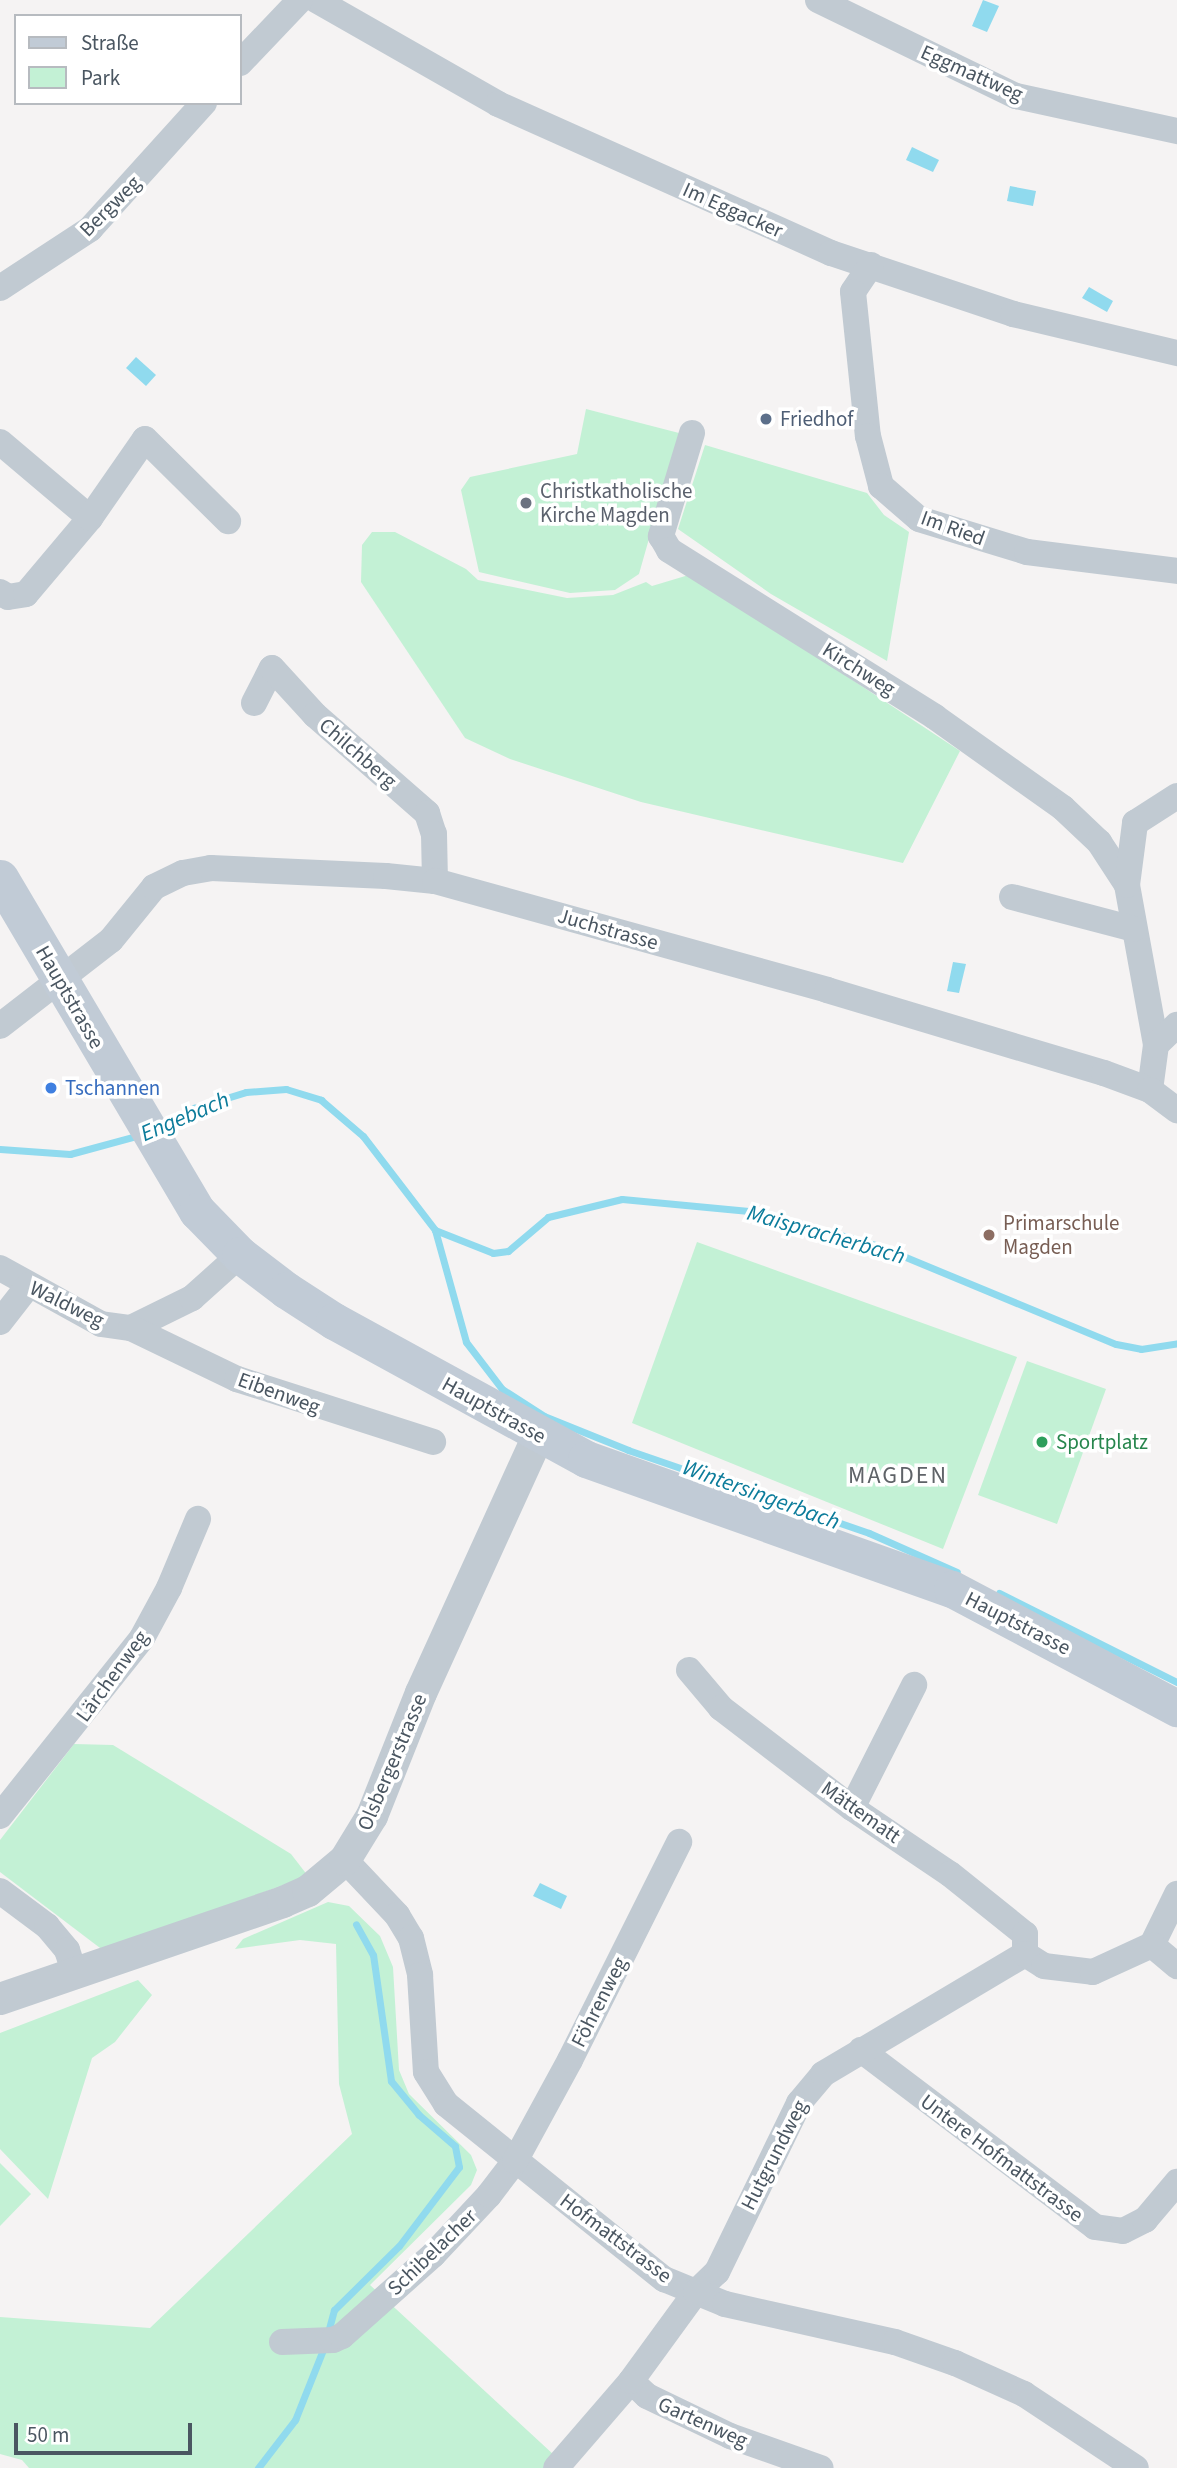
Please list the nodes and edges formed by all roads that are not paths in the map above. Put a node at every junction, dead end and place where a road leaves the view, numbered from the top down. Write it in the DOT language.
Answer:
graph roads {
  1 [pos="316,0"];
  2 [pos="818,0"];
  3 [pos="285,4"];
  4 [pos="242,60"];
  5 [pos="202,105"];
  6 [pos="1177,131"];
  7 [pos="871,265"];
  8 [pos="0,288"];
  9 [pos="1177,353"];
  10 [pos="692,433"];
  11 [pos="0,442"];
  12 [pos="90,518"];
  13 [pos="228,522"];
  14 [pos="1177,571"];
  15 [pos="0,592"];
  16 [pos="254,703"];
  17 [pos="1177,796"];
  18 [pos="0,878"];
  19 [pos="435,881"];
  20 [pos="1127,885"];
  21 [pos="1013,897"];
  22 [pos="1134,929"];
  23 [pos="60,981"];
  24 [pos="1177,1025"];
  25 [pos="0,1026"];
  26 [pos="1156,1045"];
  27 [pos="1150,1090"];
  28 [pos="1177,1110"];
  29 [pos="240,1255"];
  30 [pos="0,1268"];
  31 [pos="28,1286"];
  32 [pos="0,1322"];
  33 [pos="131,1328"];
  34 [pos="538,1436"];
  35 [pos="433,1442"];
  36 [pos="198,1519"];
  37 [pos="688,1670"];
  38 [pos="914,1685"];
  39 [pos="1177,1708"];
  40 [pos="852,1808"];
  41 [pos="0,1816"];
  42 [pos="679,1842"];
  43 [pos="345,1860"];
  44 [pos="0,1891"];
  45 [pos="1177,1894"];
  46 [pos="1152,1945"];
  47 [pos="1026,1954"];
  48 [pos="1177,1966"];
  49 [pos="75,1974"];
  50 [pos="0,1999"];
  51 [pos="861,2050"];
  52 [pos="514,2161"];
  53 [pos="1177,2182"];
  54 [pos="696,2292"];
  55 [pos="282,2342"];
  56 [pos="631,2381"];
  57 [pos="556,2468"];
  58 [pos="821,2468"];
  59 [pos="1136,2468"];
  1 -- 7 [label="street, Im Eggacker"];
  2 -- 6 [label="street, Eggmattweg"];
  3 -- 4 [label="street"];
  5 -- 8 [label="street, Bergweg"];
  7 -- 9 [label="street, Im Eggacker"];
  7 -- 14 [label="street, Im Ried"];
  10 -- 20 [label="street, Kirchweg"];
  11 -- 12 [label="street"];
  12 -- 13 [label="street"];
  12 -- 15 [label="street"];
  16 -- 19 [label="street, Chilchberg"];
  17 -- 20 [label="street, Kirchweg"];
  18 -- 23 [label="main road, Hauptstrasse"];
  19 -- 23 [label="street, Juchstrasse"];
  19 -- 27 [label="street, Juchstrasse"];
  20 -- 22 [label="street, Kirchweg"];
  21 -- 22 [label="street"];
  22 -- 26 [label="street, Kirchweg"];
  23 -- 25 [label="street, Juchstrasse"];
  23 -- 29 [label="main road, Hauptstrasse"];
  24 -- 26 [label="street"];
  26 -- 27 [label="street, Kirchweg"];
  27 -- 28 [label="street, Juchstrasse"];
  29 -- 33 [label="street, Waldweg"];
  29 -- 34 [label="main road, Hauptstrasse"];
  30 -- 31 [label="street, Waldweg"];
  31 -- 32 [label="street"];
  31 -- 33 [label="street, Waldweg"];
  33 -- 35 [label="street, Eibenweg"];
  34 -- 39 [label="main road, Hauptstrasse"];
  34 -- 43 [label="street, Olsbergerstrasse"];
  36 -- 41 [label="street, Lärchenweg"];
  37 -- 40 [label="street, Mättematt"];
  38 -- 40 [label="street"];
  40 -- 47 [label="street, Mättematt"];
  42 -- 52 [label="street, Föhrenweg"];
  43 -- 49 [label="street, Olsbergerstrasse"];
  43 -- 52 [label="street, Hofmattstrasse"];
  44 -- 49 [label="street"];
  45 -- 46 [label="street"];
  46 -- 47 [label="street"];
  46 -- 48 [label="street"];
  47 -- 51 [label="street, Hutgrundweg"];
  49 -- 50 [label="street, Olsbergerstrasse"];
  51 -- 53 [label="street, Untere Hofmattstrasse"];
  51 -- 54 [label="street, Hutgrundweg"];
  52 -- 54 [label="street, Hofmattstrasse"];
  52 -- 55 [label="street, Schibelacher"];
  54 -- 56 [label="street, Hutgrundweg"];
  54 -- 59 [label="street, Hofmattstrasse"];
  56 -- 57 [label="street, Hutgrundweg"];
  56 -- 58 [label="street, Gartenweg"];
}
